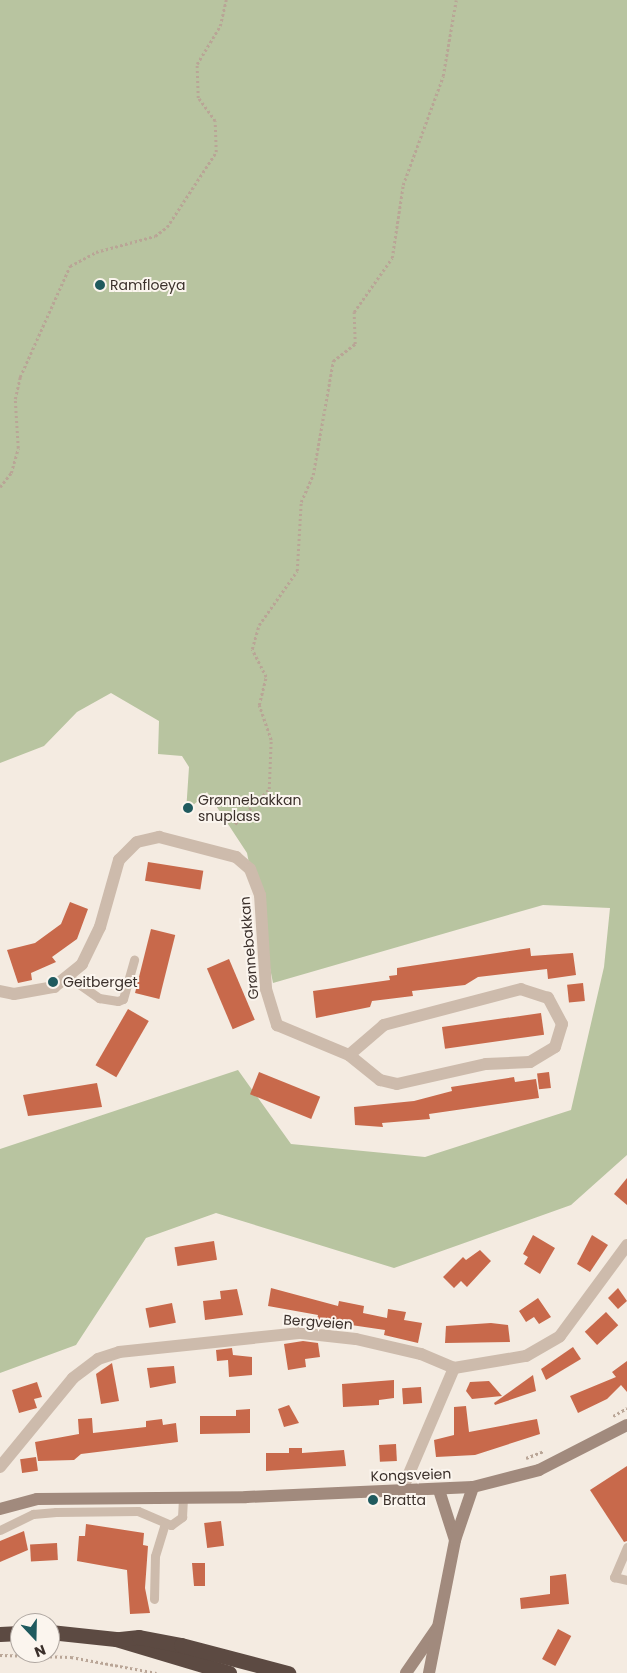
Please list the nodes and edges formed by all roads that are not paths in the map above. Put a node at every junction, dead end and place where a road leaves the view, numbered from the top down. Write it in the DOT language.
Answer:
graph roads {
  1 [pos="134,960"];
  2 [pos="69,977"];
  3 [pos="0,991"];
  4 [pos="350,1055"];
  5 [pos="627,1245"];
  6 [pos="454,1368"];
  7 [pos="627,1425"];
  8 [pos="0,1467"];
  9 [pos="473,1487"];
  10 [pos="402,1490"];
  11 [pos="439,1490"];
  12 [pos="183,1497"];
  13 [pos="0,1509"];
  14 [pos="165,1524"];
  15 [pos="0,1530"];
  16 [pos="455,1540"];
  17 [pos="627,1547"];
  18 [pos="627,1580"];
  19 [pos="154,1599"];
  20 [pos="437,1628"];
  21 [pos="60,1633"];
  22 [pos="116,1639"];
  23 [pos="230,1673"];
  24 [pos="288,1673"];
  25 [pos="406,1673"];
  26 [pos="429,1673"];
  1 -- 2 [label="lane"];
  2 -- 3 [label="street, Grønnebakkan"];
  2 -- 4 [label="street, Grønnebakkan"];
  4 -- 4 [label="street, Grønnebakkan"];
  5 -- 6 [label="street, Bergveien"];
  6 -- 8 [label="street, Bergveien"];
  6 -- 10 [label="street"];
  7 -- 9 [label="main road, Kongsveien"];
  9 -- 11 [label="main road, Kongsveien"];
  9 -- 16 [label="main road"];
  10 -- 11 [label="main road, Kongsveien"];
  10 -- 12 [label="main road, Kongsveien"];
  11 -- 16 [label="main road"];
  12 -- 13 [label="main road, Kongsveien"];
  12 -- 14 [label="lane"];
  14 -- 15 [label="lane"];
  14 -- 19 [label="lane"];
  16 -- 20 [label="main road"];
  17 -- 18 [label="lane"];
  20 -- 25 [label="main road"];
  20 -- 26 [label="main road"];
  21 -- 22 [label="highway"];
  22 -- 23 [label="highway"];
  22 -- 24 [label="highway"];
}
